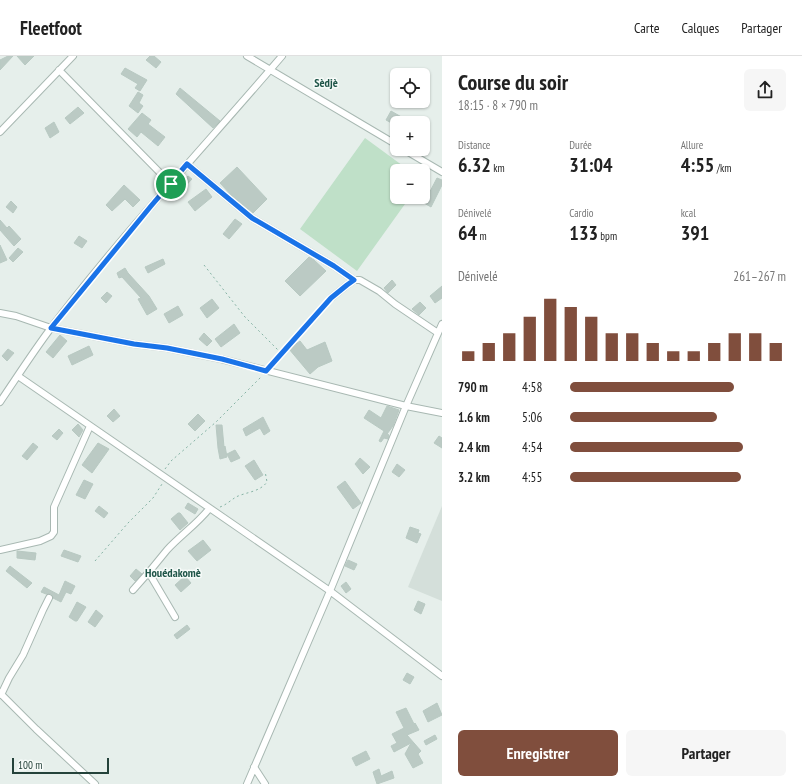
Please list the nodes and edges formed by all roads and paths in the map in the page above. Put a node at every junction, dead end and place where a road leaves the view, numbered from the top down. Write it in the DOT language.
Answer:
graph roads {
  1 [pos="74,56"];
  2 [pos="247,56"];
  3 [pos="282,56"];
  4 [pos="60,70"];
  5 [pos="270,70"];
  6 [pos="0,132"];
  7 [pos="390,141"];
  8 [pos="415,156"];
  9 [pos="187,164"];
  10 [pos="442,172"];
  11 [pos="171,184"];
  12 [pos="204,265"];
  13 [pos="354,280"];
  14 [pos="331,298"];
  15 [pos="0,313"];
  16 [pos="442,324"];
  17 [pos="51,328"];
  18 [pos="438,333"];
  19 [pos="282,354"];
  20 [pos="266,371"];
  21 [pos="18,376"];
  22 [pos="0,402"];
  23 [pos="406,406"];
  24 [pos="442,413"];
  25 [pos="90,426"];
  26 [pos="265,471"];
  27 [pos="163,477"];
  28 [pos="209,508"];
  29 [pos="0,550"];
  30 [pos="95,561"];
  31 [pos="149,573"];
  32 [pos="133,590"];
  33 [pos="330,592"];
  34 [pos="49,598"];
  35 [pos="175,617"];
  36 [pos="442,676"];
  37 [pos="1,694"];
  38 [pos="254,767"];
  39 [pos="95,784"];
  40 [pos="247,784"];
  41 [pos="265,784"];
  1 -- 4 [label="street"];
  2 -- 5 [label="street"];
  3 -- 5 [label="street"];
  4 -- 6 [label="street"];
  4 -- 11 [label="street"];
  5 -- 7 [label="street"];
  5 -- 9 [label="street"];
  8 -- 10 [label="street"];
  9 -- 11 [label="street"];
  9 -- 13 [label="street"];
  11 -- 17 [label="street"];
  12 -- 19 [label="path"];
  13 -- 14 [label="street"];
  13 -- 18 [label="street"];
  14 -- 19 [label="path"];
  15 -- 17 [label="street"];
  16 -- 18 [label="street"];
  17 -- 20 [label="street"];
  17 -- 21 [label="street"];
  18 -- 23 [label="street"];
  19 -- 20 [label="path"];
  20 -- 23 [label="street"];
  20 -- 27 [label="path"];
  21 -- 22 [label="street"];
  21 -- 25 [label="street"];
  23 -- 24 [label="street"];
  23 -- 33 [label="street"];
  25 -- 27 [label="street"];
  25 -- 29 [label="street"];
  26 -- 28 [label="path"];
  27 -- 28 [label="street"];
  27 -- 30 [label="path"];
  28 -- 31 [label="street"];
  28 -- 33 [label="street"];
  31 -- 32 [label="street"];
  31 -- 35 [label="street"];
  33 -- 36 [label="street"];
  33 -- 38 [label="street"];
  34 -- 37 [label="street"];
  37 -- 39 [label="street"];
  38 -- 40 [label="street"];
  38 -- 41 [label="street"];
}
